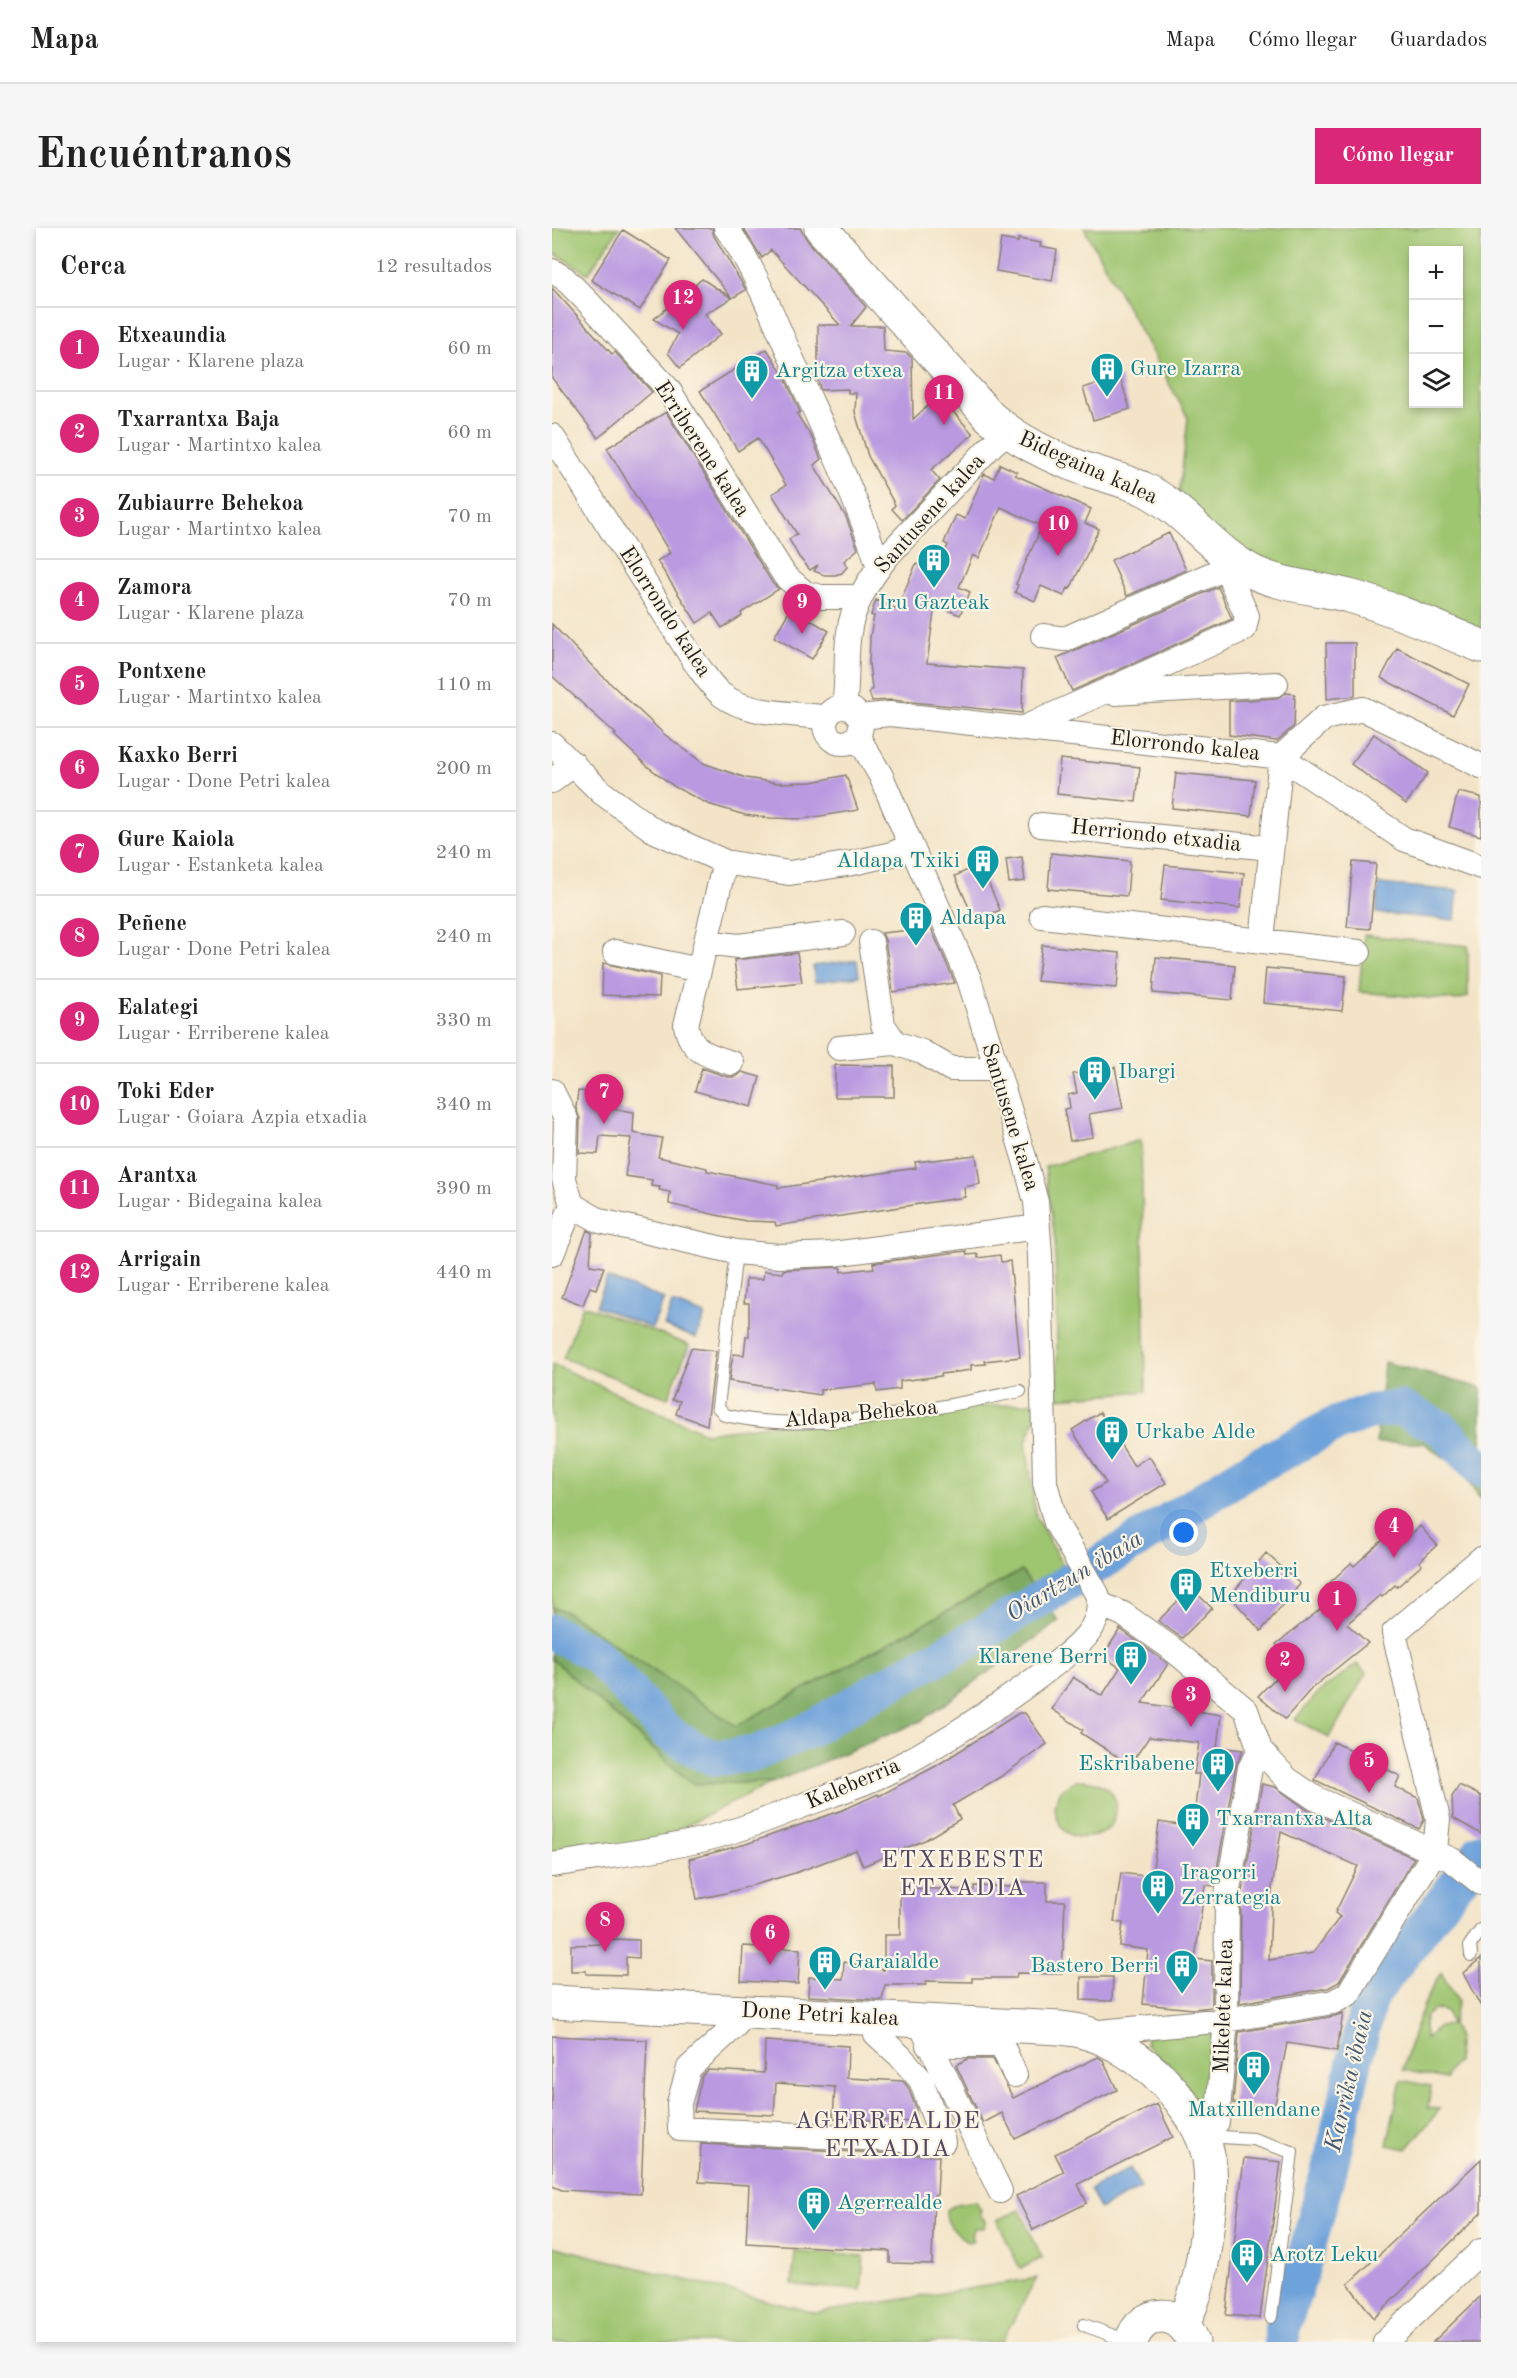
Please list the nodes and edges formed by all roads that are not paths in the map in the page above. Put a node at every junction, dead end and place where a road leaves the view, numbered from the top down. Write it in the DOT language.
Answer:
graph roads {
  1 [pos="726,228"];
  2 [pos="821,228"];
  3 [pos="552,271"];
  4 [pos="1007,432"];
  5 [pos="552,436"];
  6 [pos="1231,566"];
  7 [pos="879,567"];
  8 [pos="860,597"];
  9 [pos="1043,636"];
  10 [pos="1481,646"];
  11 [pos="1276,684"];
  12 [pos="1100,694"];
  13 [pos="847,720"];
  14 [pos="1026,728"];
  15 [pos="552,744"];
  16 [pos="1281,757"];
  17 [pos="574,764"];
  18 [pos="1481,766"];
  19 [pos="552,780"];
  20 [pos="1041,825"];
  21 [pos="910,846"];
  22 [pos="1270,848"];
  23 [pos="725,862"];
  24 [pos="1481,867"];
  25 [pos="1041,916"];
  26 [pos="843,933"];
  27 [pos="1262,940"];
  28 [pos="706,942"];
  29 [pos="871,942"];
  30 [pos="615,952"];
  31 [pos="1359,952"];
  32 [pos="699,969"];
  33 [pos="896,1043"];
  34 [pos="839,1048"];
  35 [pos="732,1063"];
  36 [pos="996,1069"];
  37 [pos="552,1091"];
  38 [pos="559,1117"];
  39 [pos="572,1205"];
  40 [pos="1038,1227"];
  41 [pos="736,1252"];
  42 [pos="552,1254"];
  43 [pos="1020,1390"];
  44 [pos="1481,1559"];
  45 [pos="1100,1604"];
  46 [pos="1260,1750"];
  47 [pos="1444,1856"];
  48 [pos="552,1865"];
  49 [pos="1481,1883"];
  50 [pos="1481,1930"];
  51 [pos="1471,1955"];
  52 [pos="552,2002"];
  53 [pos="736,2011"];
  54 [pos="875,2018"];
  55 [pos="1226,2020"];
  56 [pos="923,2033"];
  57 [pos="1088,2033"];
  58 [pos="1015,2075"];
  59 [pos="1203,2124"];
  60 [pos="999,2192"];
  61 [pos="1481,2251"];
  62 [pos="1271,2317"];
  63 [pos="1084,2325"];
  64 [pos="1188,2333"];
  65 [pos="1130,2342"];
  66 [pos="1385,2342"];
  1 -- 7 [label="street"];
  2 -- 4 [label="street, Bidegaina kalea"];
  3 -- 8 [label="street, Erriberene kalea"];
  4 -- 6 [label="street, Bidegaina kalea"];
  4 -- 7 [label="street, Santusene kalea"];
  5 -- 13 [label="street, Elorrondo kalea"];
  6 -- 9 [label="street"];
  6 -- 10 [label="street, Bidegaina kalea"];
  6 -- 12 [label="street"];
  7 -- 8 [label="street, Santusene kalea"];
  8 -- 13 [label="street, Santusene kalea"];
  11 -- 12 [label="street"];
  12 -- 14 [label="street"];
  13 -- 14 [label="street, Elorrondo kalea"];
  13 -- 21 [label="street, Santusene kalea"];
  14 -- 16 [label="street, Elorrondo kalea"];
  15 -- 17 [label="street"];
  16 -- 18 [label="street"];
  16 -- 22 [label="street, Herriondo etxadia"];
  16 -- 24 [label="street, Elorrondo kalea"];
  17 -- 19 [label="street"];
  17 -- 23 [label="street"];
  20 -- 22 [label="street, Herriondo etxadia"];
  21 -- 23 [label="street"];
  21 -- 36 [label="street, Santusene kalea"];
  22 -- 27 [label="street, Herriondo etxadia"];
  23 -- 28 [label="street"];
  25 -- 27 [label="street"];
  26 -- 28 [label="street"];
  27 -- 31 [label="street"];
  28 -- 32 [label="street"];
  29 -- 33 [label="street"];
  30 -- 32 [label="street"];
  32 -- 35 [label="street"];
  33 -- 34 [label="street"];
  33 -- 36 [label="street"];
  36 -- 40 [label="street, Santusene kalea"];
  37 -- 38 [label="street"];
  38 -- 39 [label="street"];
  39 -- 41 [label="street"];
  39 -- 42 [label="street"];
  40 -- 41 [label="street"];
  40 -- 45 [label="street, Santusene kalea"];
  41 -- 43 [label="lane, Aldapa Behekoa"];
  44 -- 47 [label="street"];
  45 -- 46 [label="street"];
  45 -- 48 [label="street, Kaleberria"];
  46 -- 47 [label="street"];
  46 -- 55 [label="street, Mikelete kalea"];
  47 -- 49 [label="street"];
  47 -- 55 [label="street, Done Petri kalea"];
  50 -- 51 [label="lane"];
  52 -- 53 [label="street, Done Petri kalea"];
  53 -- 54 [label="street, Done Petri kalea"];
  53 -- 54 [label="street"];
  54 -- 56 [label="street, Done Petri kalea"];
  55 -- 57 [label="street, Done Petri kalea"];
  55 -- 59 [label="street, Mikelete kalea"];
  56 -- 57 [label="street, Done Petri kalea"];
  56 -- 58 [label="street"];
  56 -- 60 [label="street"];
  57 -- 59 [label="street, Done Petri kalea"];
  59 -- 62 [label="lane"];
  59 -- 64 [label="street"];
  61 -- 66 [label="street"];
  63 -- 65 [label="lane"];
  64 -- 65 [label="street"];
}
